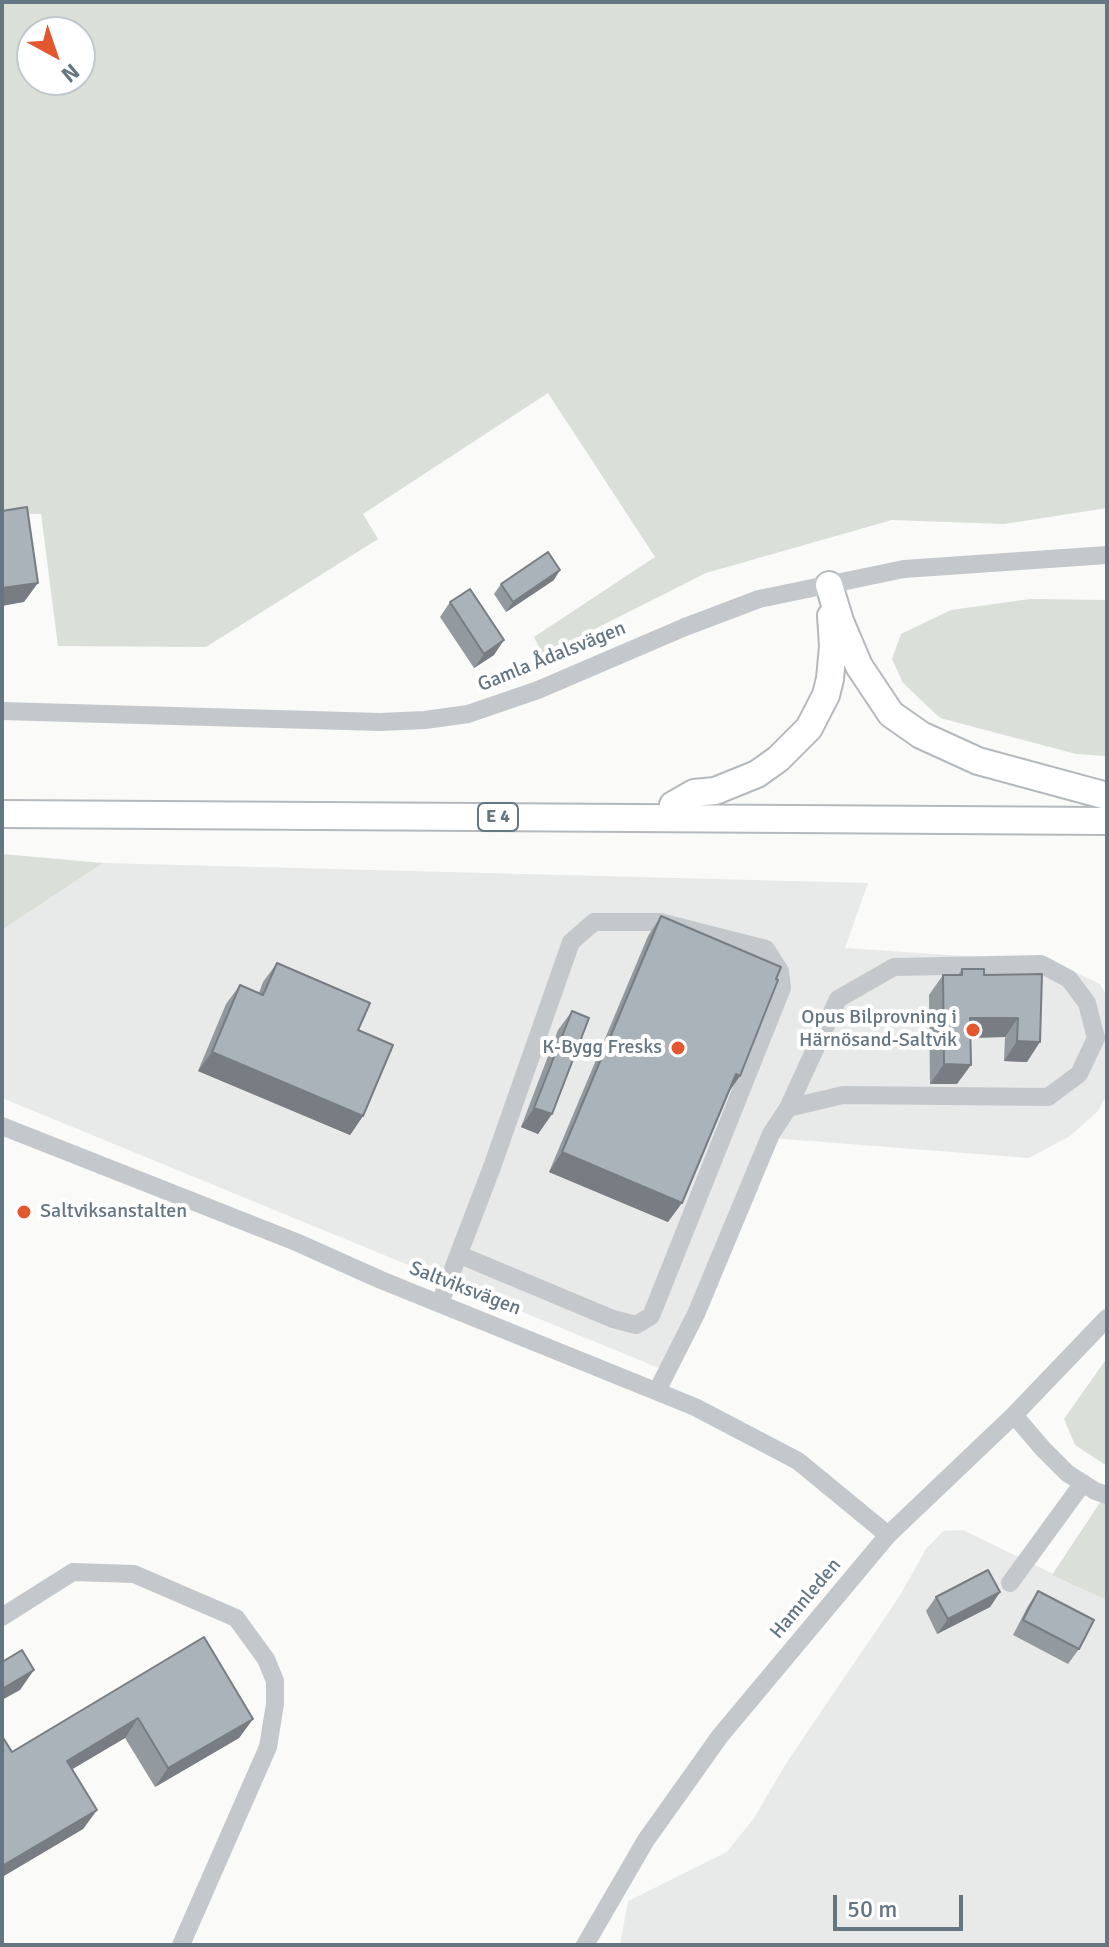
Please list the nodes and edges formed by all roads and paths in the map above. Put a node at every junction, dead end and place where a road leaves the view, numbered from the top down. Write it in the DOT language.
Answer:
graph roads {
  1 [pos="1107,555"];
  2 [pos="829,585"];
  3 [pos="2,711"];
  4 [pos="1107,796"];
  5 [pos="2,800"];
  6 [pos="673,805"];
  7 [pos="1107,807"];
  8 [pos="2,814"];
  9 [pos="1107,821"];
  10 [pos="788,1108"];
  11 [pos="2,1126"];
  12 [pos="460,1255"];
  13 [pos="440,1303"];
  14 [pos="1107,1318"];
  15 [pos="657,1391"];
  16 [pos="1014,1415"];
  17 [pos="1083,1483"];
  18 [pos="1107,1495"];
  19 [pos="888,1535"];
  20 [pos="1010,1583"];
  21 [pos="2,1617"];
  22 [pos="181,1945"];
  23 [pos="585,1945"];
  1 -- 2 [label="street, Gamla Ådalsvägen"];
  2 -- 3 [label="street, Gamla Ådalsvägen"];
  2 -- 4 [label="highway"];
  2 -- 6 [label="highway, E 4"];
  5 -- 6 [label="highway, E 4"];
  6 -- 7 [label="highway, E 4"];
  8 -- 9 [label="highway, E 4"];
  10 -- 10 [label="street"];
  10 -- 15 [label="street"];
  11 -- 13 [label="street, Saltviksvägen"];
  12 -- 12 [label="street"];
  12 -- 13 [label="street"];
  13 -- 15 [label="street, Saltviksvägen"];
  14 -- 16 [label="street, Hamnleden"];
  15 -- 19 [label="street, Saltviksvägen"];
  16 -- 17 [label="street"];
  16 -- 19 [label="street, Hamnleden"];
  17 -- 18 [label="street"];
  17 -- 20 [label="street"];
  19 -- 23 [label="street, Hamnleden"];
  21 -- 22 [label="street"];
}
